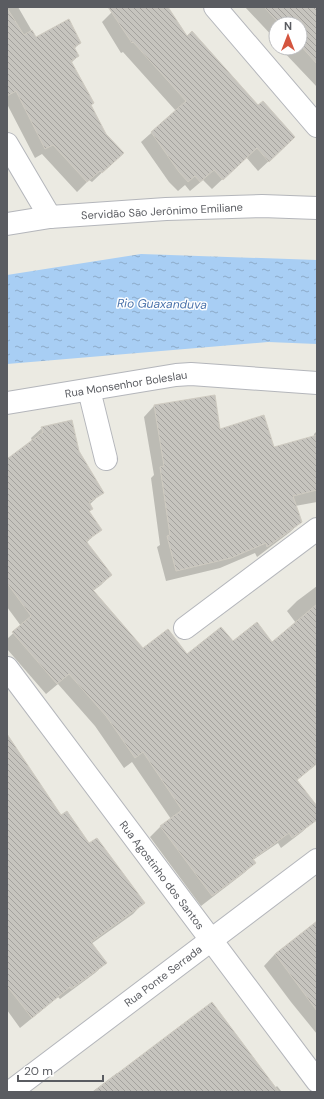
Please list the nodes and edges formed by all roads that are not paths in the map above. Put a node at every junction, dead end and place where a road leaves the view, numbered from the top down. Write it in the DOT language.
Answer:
graph roads {
  1 [pos="215,7"];
  2 [pos="317,126"];
  3 [pos="7,144"];
  4 [pos="317,208"];
  5 [pos="50,217"];
  6 [pos="7,224"];
  7 [pos="317,383"];
  8 [pos="89,390"];
  9 [pos="7,403"];
  10 [pos="106,459"];
  11 [pos="317,529"];
  12 [pos="185,628"];
  13 [pos="7,668"];
  14 [pos="317,860"];
  15 [pos="211,940"];
  16 [pos="317,1081"];
  17 [pos="10,1092"];
  1 -- 2 [label="street"];
  3 -- 5 [label="street"];
  4 -- 5 [label="street, Servidão São Jerônimo Emiliane"];
  5 -- 6 [label="street, Servidão São Jerônimo Emiliane"];
  7 -- 8 [label="street, Rua Monsenhor Boleslau"];
  8 -- 9 [label="street, Rua Monsenhor Boleslau"];
  8 -- 10 [label="street"];
  11 -- 12 [label="street"];
  13 -- 15 [label="street, Rua Agostinho dos Santos"];
  14 -- 15 [label="street, Rua Ponte Serrada"];
  15 -- 16 [label="street, Rua Agostinho dos Santos"];
  15 -- 17 [label="street, Rua Ponte Serrada"];
}
